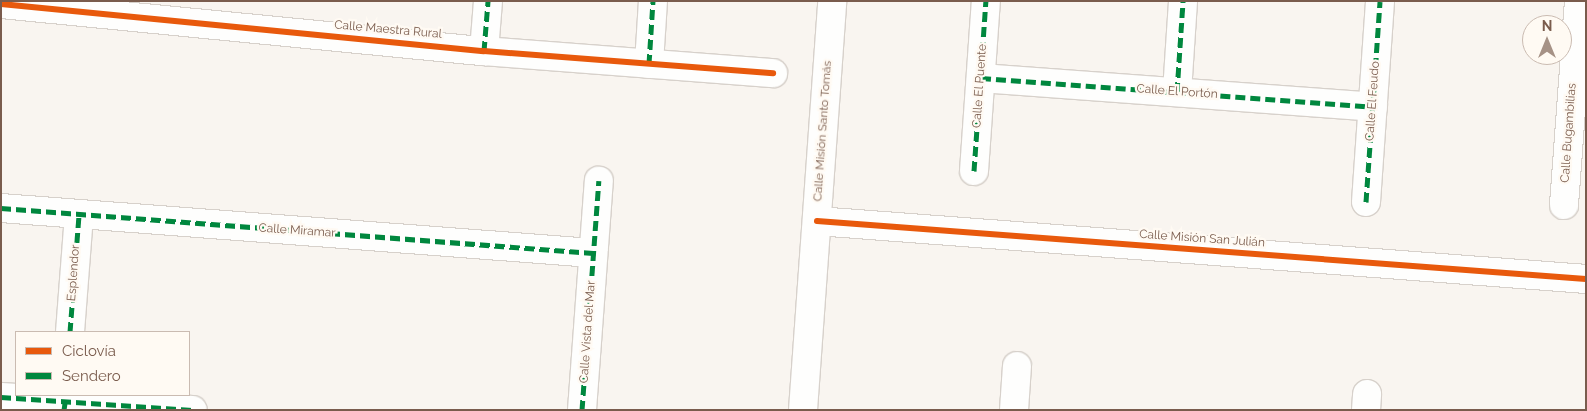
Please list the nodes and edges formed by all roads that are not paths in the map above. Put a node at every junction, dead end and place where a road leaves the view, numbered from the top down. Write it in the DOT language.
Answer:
graph roads {
  1 [pos="488,1"];
  2 [pos="653,1"];
  3 [pos="832,1"];
  4 [pos="986,1"];
  5 [pos="1183,1"];
  6 [pos="1380,1"];
  7 [pos="1579,1"];
  8 [pos="1,4"];
  9 [pos="133,10"];
  10 [pos="484,51"];
  11 [pos="649,64"];
  12 [pos="773,73"];
  13 [pos="981,78"];
  14 [pos="1176,92"];
  15 [pos="1373,107"];
  16 [pos="1578,125"];
  17 [pos="974,171"];
  18 [pos="599,181"];
  19 [pos="1366,202"];
  20 [pos="1564,205"];
  21 [pos="1,208"];
  22 [pos="79,214"];
  23 [pos="817,221"];
  24 [pos="593,253"];
  25 [pos="1586,279"];
  26 [pos="70,331"];
  27 [pos="1017,366"];
  28 [pos="1,397"];
  29 [pos="65,402"];
  30 [pos="193,410"];
  31 [pos="582,410"];
  32 [pos="802,410"];
  33 [pos="1014,410"];
  1 -- 10 [label="street"];
  2 -- 11 [label="street"];
  3 -- 23 [label="street, Calle Misión Santo Tomás"];
  4 -- 13 [label="street, Calle El Puente"];
  5 -- 14 [label="street"];
  6 -- 15 [label="street, Calle El Feudo"];
  7 -- 16 [label="street, Calle Bugambilias"];
  8 -- 9 [label="street, Calle Maestra Rural"];
  9 -- 10 [label="street, Calle Maestra Rural"];
  10 -- 11 [label="street, Calle Maestra Rural"];
  11 -- 12 [label="street, Calle Maestra Rural"];
  13 -- 14 [label="street, Calle El Portón"];
  13 -- 17 [label="street, Calle El Puente"];
  14 -- 15 [label="street, Calle El Portón"];
  15 -- 19 [label="street, Calle El Feudo"];
  16 -- 20 [label="street, Calle Bugambilias"];
  18 -- 24 [label="street, Calle Vista del Mar"];
  21 -- 22 [label="street, Calle Miramar"];
  22 -- 24 [label="street, Calle Miramar"];
  22 -- 26 [label="street, Esplendor"];
  23 -- 25 [label="street, Calle Misión San Julián"];
  23 -- 32 [label="street, Calle Misión Santo Tomás"];
  24 -- 31 [label="street, Calle Vista del Mar"];
  27 -- 33 [label="street"];
  28 -- 29 [label="street"];
  29 -- 30 [label="street"];
}
